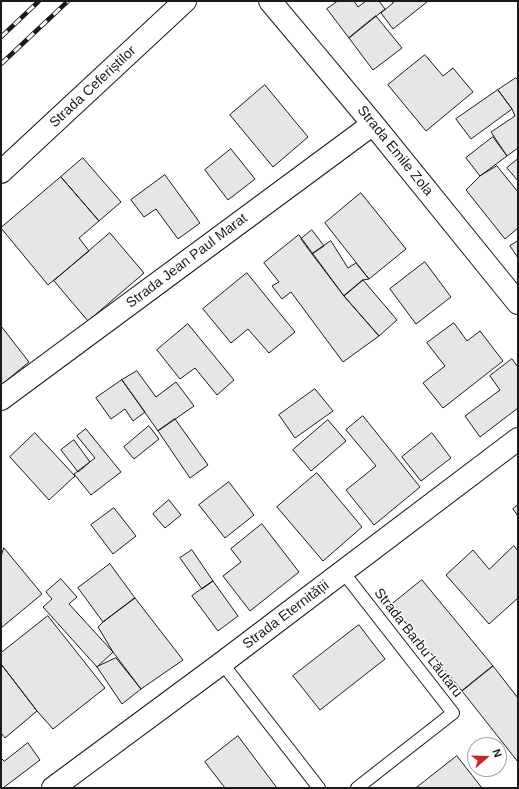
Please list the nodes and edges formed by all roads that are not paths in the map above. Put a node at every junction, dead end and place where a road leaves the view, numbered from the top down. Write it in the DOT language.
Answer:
graph roads {
  1 [pos="185,1"];
  2 [pos="270,1"];
  3 [pos="373,124"];
  4 [pos="1,172"];
  5 [pos="518,303"];
  6 [pos="1,399"];
  7 [pos="518,439"];
  8 [pos="343,572"];
  9 [pos="222,663"];
  10 [pos="53,788"];
  11 [pos="319,788"];
  12 [pos="357,788"];
  1 -- 4 [label="street, Strada Ceferiștilor"];
  2 -- 3 [label="street, Strada Emile Zola"];
  3 -- 5 [label="street, Strada Emile Zola"];
  3 -- 6 [label="street, Strada Jean Paul Marat"];
  7 -- 8 [label="street, Strada Eternității"];
  8 -- 9 [label="street, Strada Eternității"];
  8 -- 12 [label="lane, Strada Barbu Lăutaru"];
  9 -- 10 [label="street, Strada Eternității"];
  9 -- 11 [label="lane"];
}
